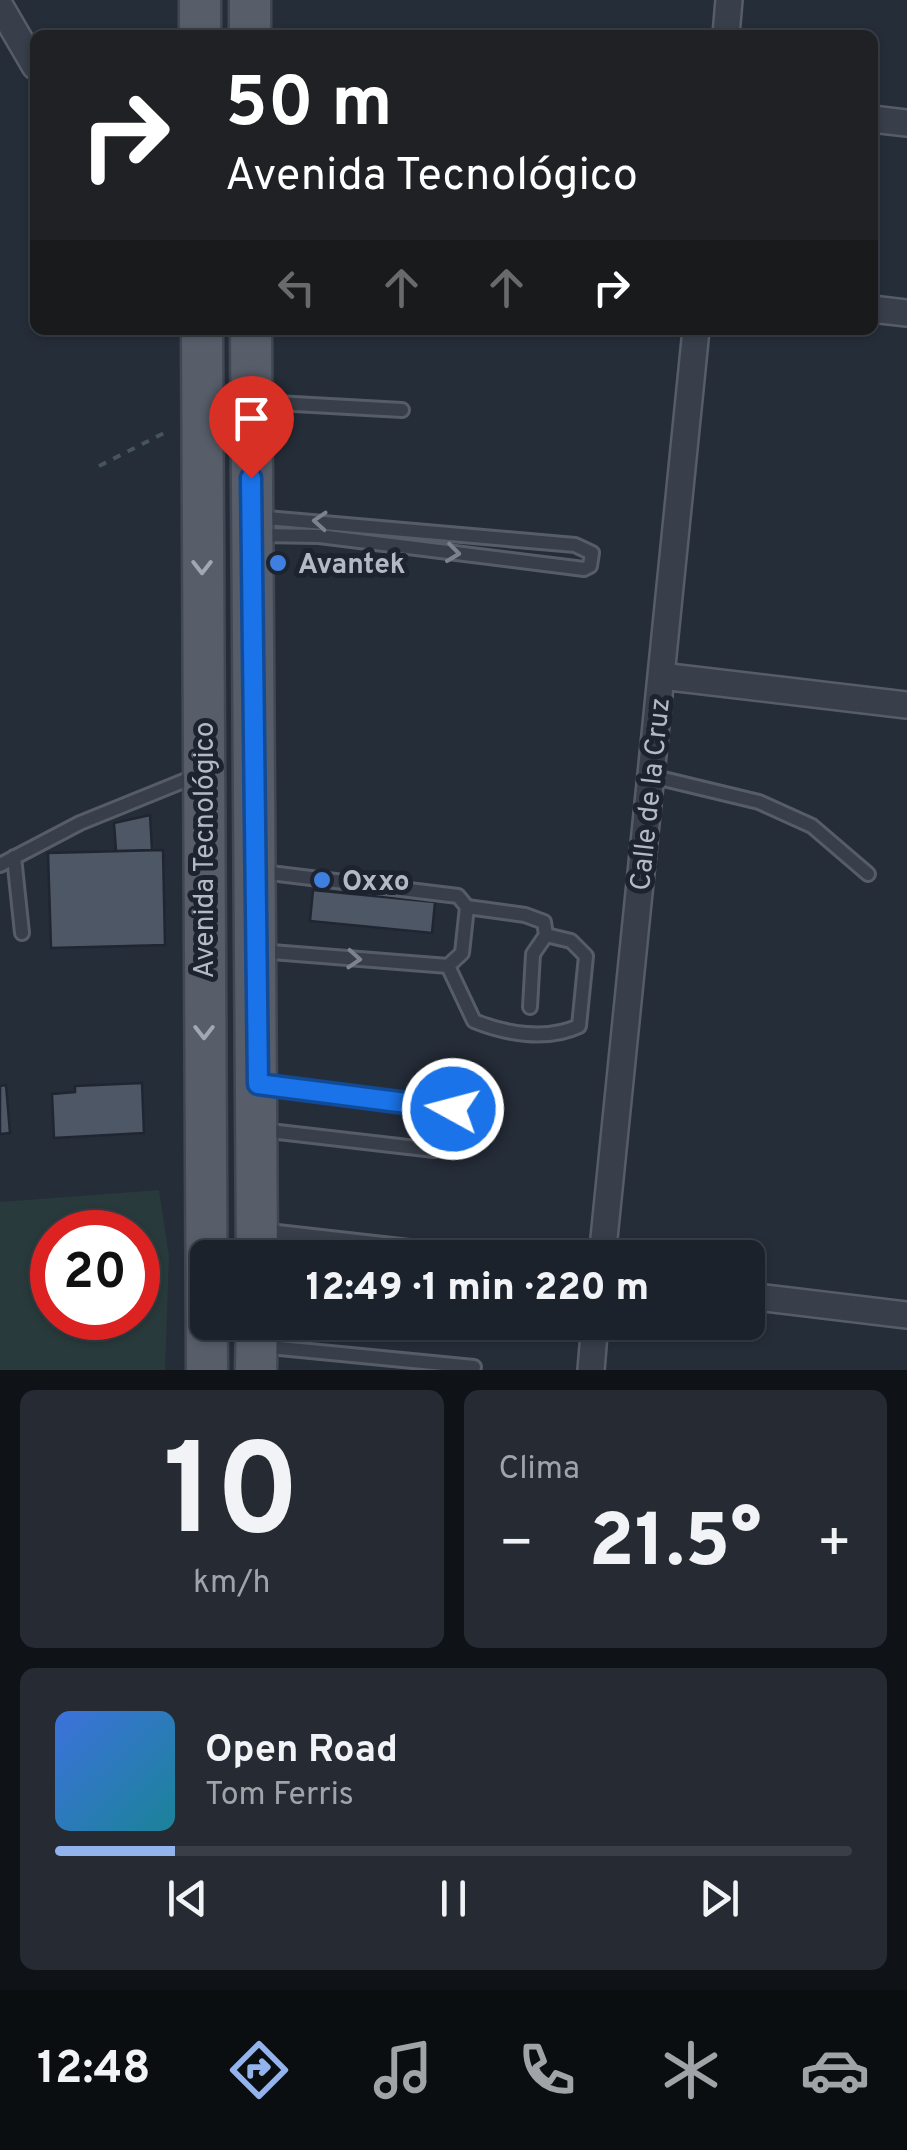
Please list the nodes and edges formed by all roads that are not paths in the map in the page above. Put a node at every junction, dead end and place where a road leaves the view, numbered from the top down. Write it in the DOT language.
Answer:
graph roads {
  1 [pos="200,0"];
  2 [pos="250,0"];
  3 [pos="729,0"];
  4 [pos="0,6"];
  5 [pos="200,30"];
  6 [pos="250,30"];
  7 [pos="726,30"];
  8 [pos="30,57"];
  9 [pos="878,120"];
  10 [pos="907,123"];
  11 [pos="878,310"];
  12 [pos="907,312"];
  13 [pos="202,335"];
  14 [pos="251,335"];
  15 [pos="695,335"];
  16 [pos="251,401"];
  17 [pos="402,410"];
  18 [pos="251,526"];
  19 [pos="661,676"];
  20 [pos="907,705"];
  21 [pos="203,774"];
  22 [pos="651,776"];
  23 [pos="14,857"];
  24 [pos="0,864"];
  25 [pos="254,871"];
  26 [pos="868,874"];
  27 [pos="467,907"];
  28 [pos="22,932"];
  29 [pos="546,935"];
  30 [pos="257,951"];
  31 [pos="448,966"];
  32 [pos="530,1006"];
  33 [pos="258,1084"];
  34 [pos="453,1109"];
  35 [pos="258,1130"];
  36 [pos="434,1150"];
  37 [pos="258,1240"];
  38 [pos="604,1240"];
  39 [pos="765,1298"];
  40 [pos="907,1315"];
  41 [pos="594,1340"];
  42 [pos="256,1346"];
  43 [pos="474,1367"];
  44 [pos="207,1370"];
  45 [pos="590,1370"];
  1 -- 5 [label="main road"];
  2 -- 6 [label="main road"];
  3 -- 7 [label="street"];
  4 -- 8 [label="street"];
  9 -- 10 [label="street"];
  11 -- 12 [label="street"];
  13 -- 21 [label="main road, Avenida Tecnológico, one-way"];
  14 -- 16 [label="main road, Avenida Tecnológico"];
  15 -- 19 [label="street, Calle de la Cruz"];
  16 -- 17 [label="lane"];
  16 -- 18 [label="main road, Avenida Tecnológico"];
  18 -- 18 [label="lane, one-way"];
  18 -- 25 [label="main road, Avenida Tecnológico"];
  19 -- 20 [label="street"];
  19 -- 22 [label="street, Calle de la Cruz"];
  21 -- 23 [label="lane"];
  21 -- 44 [label="main road, Avenida Tecnológico, one-way"];
  22 -- 26 [label="lane"];
  22 -- 38 [label="street, Calle de la Cruz"];
  23 -- 24 [label="lane"];
  23 -- 28 [label="lane"];
  25 -- 27 [label="lane"];
  25 -- 30 [label="main road, Avenida Tecnológico"];
  27 -- 29 [label="lane"];
  27 -- 31 [label="lane"];
  29 -- 31 [label="lane"];
  29 -- 32 [label="lane"];
  30 -- 31 [label="lane, one-way"];
  30 -- 33 [label="main road, Avenida Tecnológico"];
  33 -- 34 [label="lane"];
  33 -- 35 [label="main road, Avenida Tecnológico"];
  35 -- 36 [label="lane"];
  35 -- 37 [label="main road, Avenida Tecnológico"];
  39 -- 40 [label="street"];
  41 -- 45 [label="street"];
  42 -- 43 [label="lane"];
}
